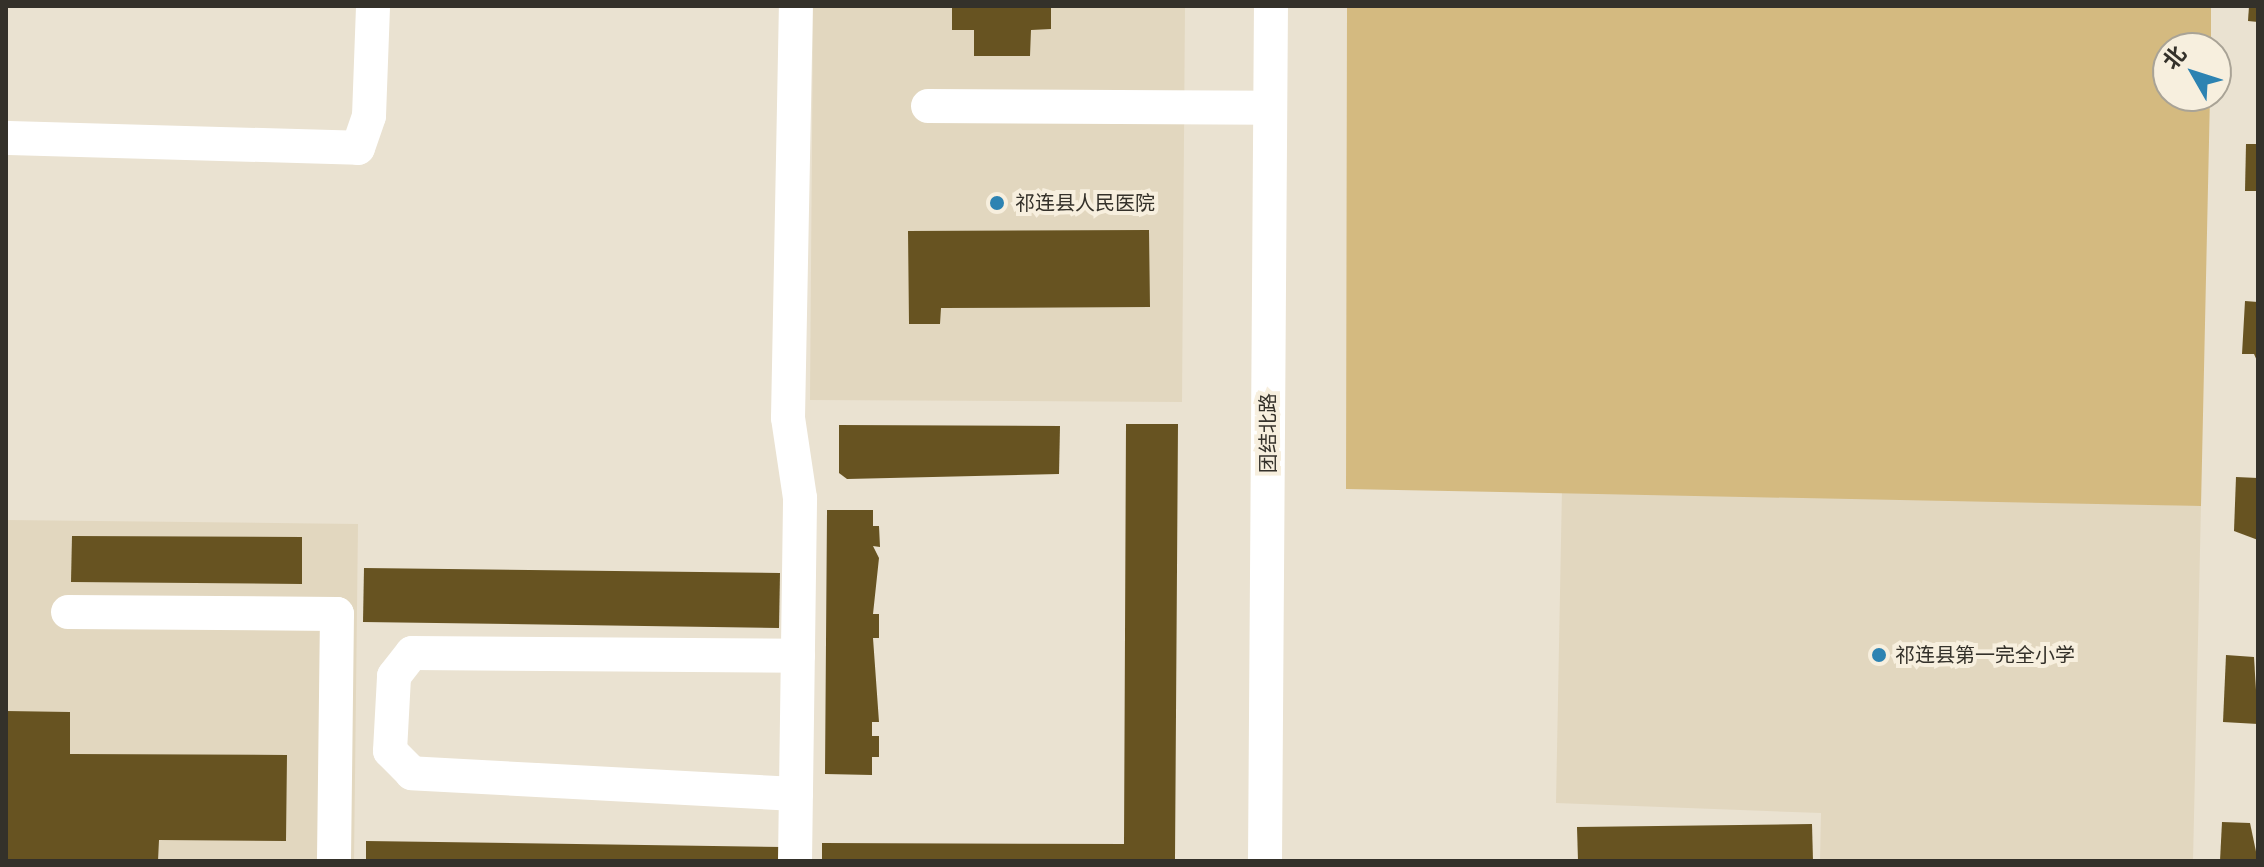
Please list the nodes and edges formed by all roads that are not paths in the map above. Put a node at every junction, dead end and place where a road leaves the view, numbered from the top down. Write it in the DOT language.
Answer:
graph roads {
  1 [pos="373,6"];
  2 [pos="796,6"];
  3 [pos="1271,6"];
  4 [pos="928,106"];
  5 [pos="1270,108"];
  6 [pos="9,138"];
  7 [pos="68,612"];
  8 [pos="798,656"];
  9 [pos="796,794"];
  10 [pos="334,861"];
  11 [pos="795,861"];
  12 [pos="1265,861"];
  1 -- 6 [label="street"];
  2 -- 8 [label="street"];
  3 -- 5 [label="street, 团结北路"];
  4 -- 5 [label="street"];
  5 -- 12 [label="street, 团结北路"];
  7 -- 10 [label="street"];
  8 -- 9 [label="street"];
  8 -- 9 [label="street"];
  9 -- 11 [label="street"];
}
